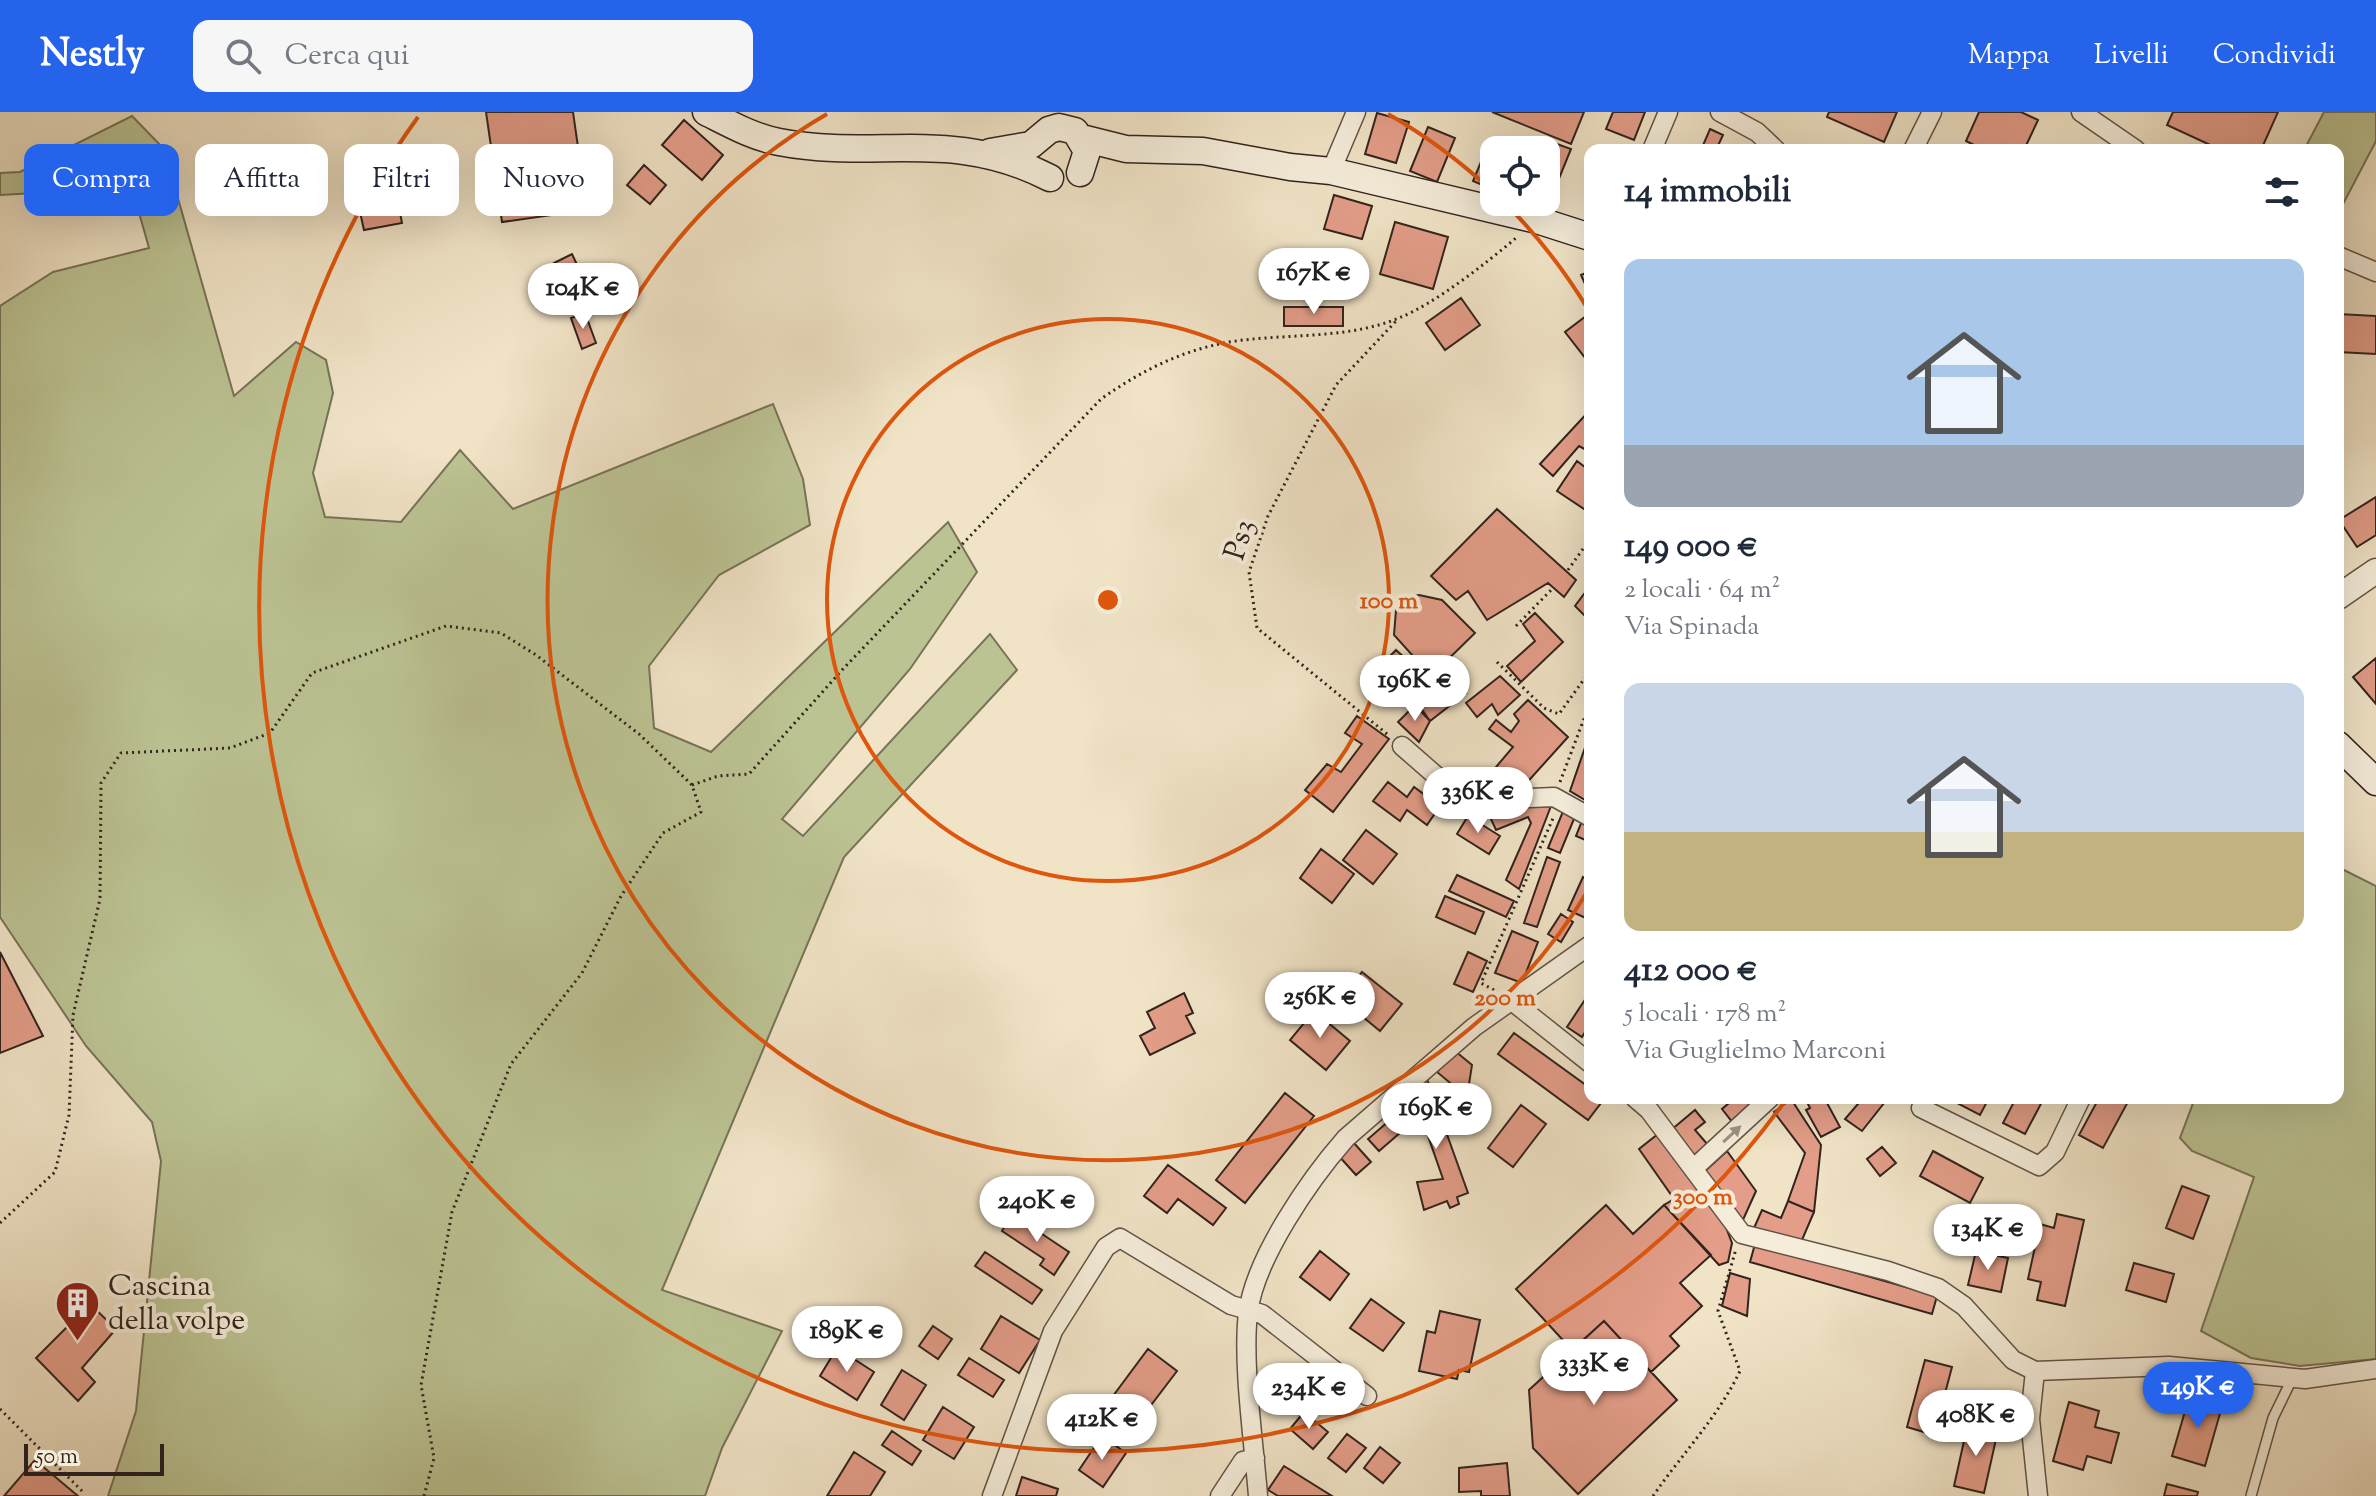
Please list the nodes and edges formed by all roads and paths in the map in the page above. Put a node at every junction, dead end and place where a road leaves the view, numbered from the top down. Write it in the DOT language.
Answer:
graph roads {
  1 [pos="706,112"];
  2 [pos="1356,112"];
  3 [pos="1668,112"];
  4 [pos="1720,112"];
  5 [pos="1932,112"];
  6 [pos="2081,112"];
  7 [pos="1073,127"];
  8 [pos="1043,128"];
  9 [pos="1655,144"];
  10 [pos="1770,144"];
  11 [pos="1916,144"];
  12 [pos="2127,144"];
  13 [pos="1139,150"];
  14 [pos="986,152"];
  15 [pos="1331,171"];
  16 [pos="1080,173"];
  17 [pos="1050,178"];
  18 [pos="1537,220"];
  19 [pos="1584,235"];
  20 [pos="2344,259"];
  21 [pos="2376,272"];
  22 [pos="1399,318"];
  23 [pos="1584,547"];
  24 [pos="1568,570"];
  25 [pos="2376,571"];
  26 [pos="1553,588"];
  27 [pos="2344,593"];
  28 [pos="1516,626"];
  29 [pos="1497,662"];
  30 [pos="1584,679"];
  31 [pos="1584,719"];
  32 [pos="1402,746"];
  33 [pos="2344,751"];
  34 [pos="2376,782"];
  35 [pos="692,785"];
  36 [pos="1554,797"];
  37 [pos="1584,814"];
  38 [pos="1584,949"];
  39 [pos="1512,1001"];
  40 [pos="1584,1058"];
  41 [pos="1640,1104"];
  42 [pos="1763,1104"];
  43 [pos="1923,1104"];
  44 [pos="2078,1104"];
  45 [pos="1693,1169"];
  46 [pos="0,1223"];
  47 [pos="1742,1234"];
  48 [pos="1248,1311"];
  49 [pos="2376,1369"];
  50 [pos="2035,1371"];
  51 [pos="2292,1379"];
  52 [pos="1367,1396"];
  53 [pos="0,1409"];
  54 [pos="1255,1458"];
  55 [pos="84,1493"];
  56 [pos="424,1496"];
  57 [pos="992,1496"];
  58 [pos="1220,1496"];
  59 [pos="1258,1496"];
  60 [pos="1653,1496"];
  61 [pos="2038,1496"];
  62 [pos="2251,1496"];
  1 -- 14 [label="main road"];
  2 -- 15 [label="street"];
  3 -- 9 [label="street"];
  4 -- 10 [label="street"];
  5 -- 11 [label="street"];
  6 -- 12 [label="street"];
  7 -- 8 [label="main road"];
  7 -- 13 [label="main road"];
  7 -- 16 [label="main road"];
  8 -- 14 [label="main road"];
  8 -- 17 [label="main road"];
  13 -- 15 [label="main road"];
  13 -- 16 [label="main road"];
  14 -- 17 [label="main road"];
  15 -- 18 [label="main road"];
  16 -- 17 [label="main road"];
  18 -- 19 [label="main road"];
  18 -- 22 [label="path"];
  20 -- 21 [label="street"];
  22 -- 32 [label="path, Ps3"];
  22 -- 35 [label="path"];
  23 -- 24 [label="path"];
  25 -- 27 [label="street"];
  26 -- 28 [label="path"];
  29 -- 30 [label="path"];
  31 -- 36 [label="path"];
  32 -- 36 [label="street"];
  33 -- 34 [label="main road"];
  35 -- 46 [label="path"];
  35 -- 56 [label="path"];
  36 -- 37 [label="street"];
  36 -- 39 [label="path"];
  38 -- 39 [label="street"];
  39 -- 40 [label="street"];
  39 -- 48 [label="street"];
  41 -- 45 [label="street"];
  45 -- 42 [label="street, one-way"];
  43 -- 44 [label="street"];
  45 -- 47 [label="street"];
  47 -- 50 [label="street"];
  47 -- 60 [label="path"];
  48 -- 52 [label="street"];
  48 -- 54 [label="street"];
  48 -- 57 [label="street"];
  49 -- 51 [label="street"];
  50 -- 51 [label="street"];
  50 -- 61 [label="street"];
  51 -- 62 [label="lane"];
  53 -- 55 [label="path"];
  54 -- 58 [label="street"];
  54 -- 59 [label="street"];
}
